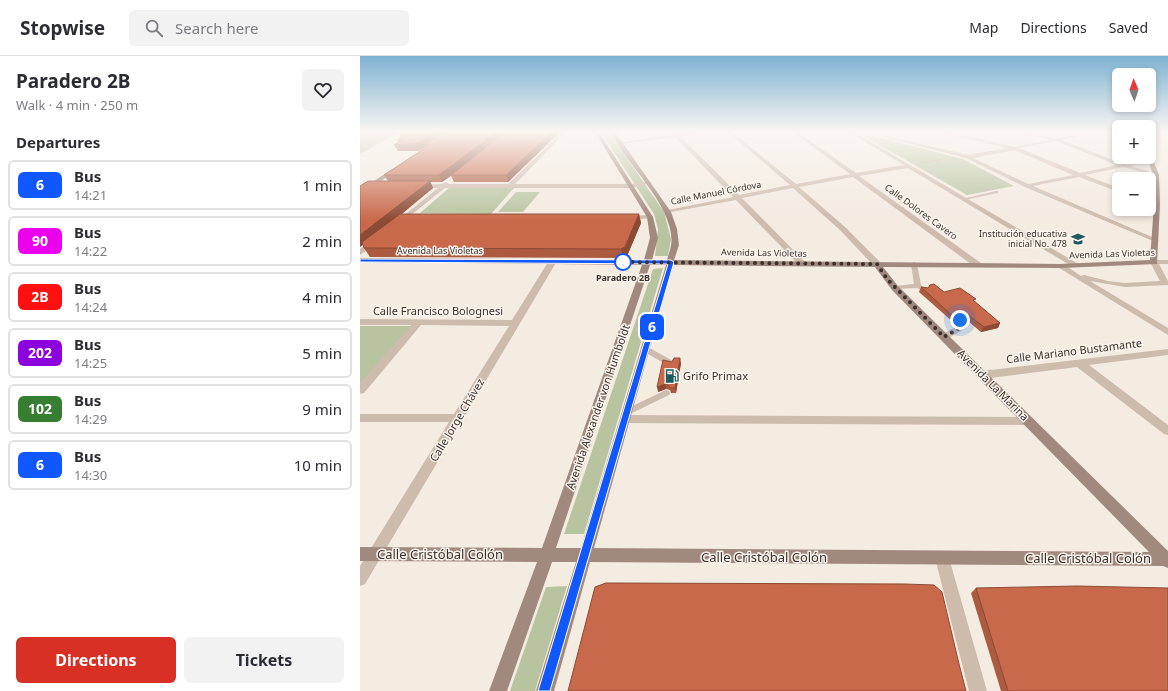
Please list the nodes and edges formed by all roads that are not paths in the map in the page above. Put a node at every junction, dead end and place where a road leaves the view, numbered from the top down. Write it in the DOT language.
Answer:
graph roads {
  1 [pos="534,162"];
  2 [pos="616,162"];
  3 [pos="634,162"];
  4 [pos="703,162"];
  5 [pos="766,162"];
  6 [pos="836,162"];
  7 [pos="901,162"];
  8 [pos="977,162"];
  9 [pos="1046,162"];
  10 [pos="1111,162"];
  11 [pos="1129,164"];
  12 [pos="403,165"];
  13 [pos="908,166"];
  14 [pos="1122,166"];
  15 [pos="1145,172"];
  16 [pos="855,175"];
  17 [pos="1078,175"];
  18 [pos="1156,175"];
  19 [pos="450,181"];
  20 [pos="649,183"];
  21 [pos="360,185"];
  22 [pos="372,185"];
  23 [pos="386,185"];
  24 [pos="408,186"];
  25 [pos="444,186"];
  26 [pos="510,186"];
  27 [pos="632,186"];
  28 [pos="796,186"];
  29 [pos="1027,186"];
  30 [pos="1112,187"];
  31 [pos="996,192"];
  32 [pos="360,193"];
  33 [pos="738,198"];
  34 [pos="964,199"];
  35 [pos="1157,204"];
  36 [pos="668,212"];
  37 [pos="405,217"];
  38 [pos="420,217"];
  39 [pos="650,217"];
  40 [pos="622,218"];
  41 [pos="392,227"];
  42 [pos="380,237"];
  43 [pos="1155,240"];
  44 [pos="360,253"];
  45 [pos="360,260"];
  46 [pos="553,261"];
  47 [pos="648,262"];
  48 [pos="671,262"];
  49 [pos="1154,262"];
  50 [pos="1168,262"];
  51 [pos="802,263"];
  52 [pos="877,264"];
  53 [pos="914,264"];
  54 [pos="978,265"];
  55 [pos="1076,265"];
  56 [pos="1060,266"];
  57 [pos="1073,274"];
  58 [pos="1166,283"];
  59 [pos="918,286"];
  60 [pos="895,288"];
  61 [pos="925,290"];
  62 [pos="960,320"];
  63 [pos="360,322"];
  64 [pos="419,322"];
  65 [pos="516,323"];
  66 [pos="1168,332"];
  67 [pos="944,337"];
  68 [pos="646,349"];
  69 [pos="1168,352"];
  70 [pos="1078,362"];
  71 [pos="670,363"];
  72 [pos="982,375"];
  73 [pos="360,390"];
  74 [pos="666,393"];
  75 [pos="627,416"];
  76 [pos="360,418"];
  77 [pos="458,418"];
  78 [pos="1029,421"];
  79 [pos="1168,430"];
  80 [pos="360,554"];
  81 [pos="376,554"];
  82 [pos="547,555"];
  83 [pos="586,555"];
  84 [pos="942,558"];
  85 [pos="1168,560"];
  86 [pos="360,580"];
  87 [pos="498,691"];
  88 [pos="545,691"];
  89 [pos="978,691"];
  1 -- 26 [label="street"];
  2 -- 27 [label="street, Avenida Alexander von Humboldt"];
  3 -- 20 [label="street"];
  4 -- 33 [label="street"];
  5 -- 28 [label="street, Avenida La Marina"];
  6 -- 16 [label="street, Calle Dolores Cavero"];
  7 -- 13 [label="street"];
  8 -- 29 [label="street"];
  9 -- 17 [label="street"];
  10 -- 14 [label="street"];
  11 -- 14 [label="street"];
  12 -- 22 [label="street"];
  13 -- 16 [label="street, Calle Manuel Córdova"];
  13 -- 34 [label="street"];
  14 -- 15 [label="street"];
  14 -- 17 [label="street"];
  16 -- 28 [label="street, Calle Manuel Córdova"];
  16 -- 54 [label="street, Calle Dolores Cavero"];
  17 -- 29 [label="street"];
  17 -- 30 [label="street"];
  18 -- 35 [label="street"];
  19 -- 25 [label="street"];
  20 -- 27 [label="street"];
  20 -- 36 [label="street"];
  21 -- 22 [label="street"];
  22 -- 23 [label="street"];
  22 -- 32 [label="street"];
  24 -- 25 [label="street"];
  25 -- 26 [label="street"];
  25 -- 37 [label="street"];
  26 -- 27 [label="street"];
  27 -- 39 [label="street, Avenida Alexander von Humboldt"];
  28 -- 33 [label="street, Calle Manuel Córdova"];
  28 -- 52 [label="street, Avenida La Marina"];
  29 -- 43 [label="street"];
  31 -- 34 [label="lane"];
  33 -- 36 [label="street, Calle Manuel Córdova"];
  33 -- 51 [label="street"];
  34 -- 55 [label="street"];
  35 -- 43 [label="street"];
  36 -- 48 [label="street"];
  37 -- 38 [label="street"];
  37 -- 41 [label="street"];
  39 -- 40 [label="street"];
  39 -- 47 [label="street, Avenida Alexander von Humboldt"];
  42 -- 44 [label="street"];
  43 -- 49 [label="street"];
  45 -- 46 [label="street, Avenida Las Violetas"];
  46 -- 47 [label="street, Avenida Las Violetas"];
  46 -- 65 [label="street, Calle Jorge Chávez"];
  47 -- 48 [label="street, Avenida Las Violetas"];
  47 -- 82 [label="street, Avenida Alexander von Humboldt"];
  48 -- 51 [label="street, Avenida Las Violetas"];
  48 -- 68 [label="street"];
  49 -- 50 [label="street, Avenida Las Violetas"];
  49 -- 55 [label="street, Avenida Las Violetas"];
  49 -- 58 [label="street"];
  51 -- 52 [label="street, Avenida Las Violetas"];
  52 -- 53 [label="street, Avenida Las Violetas"];
  52 -- 60 [label="street, Avenida La Marina"];
  53 -- 54 [label="street, Avenida Las Violetas"];
  53 -- 59 [label="lane"];
  54 -- 56 [label="street, Avenida Las Violetas"];
  55 -- 56 [label="street, Avenida Las Violetas"];
  56 -- 57 [label="street"];
  57 -- 58 [label="street"];
  57 -- 66 [label="street"];
  59 -- 60 [label="lane"];
  59 -- 61 [label="lane"];
  60 -- 67 [label="street, Avenida La Marina"];
  62 -- 67 [label="lane"];
  63 -- 64 [label="street, Calle Francisco Bolognesi"];
  64 -- 65 [label="street, Calle Francisco Bolognesi"];
  64 -- 73 [label="street"];
  65 -- 77 [label="street, Calle Jorge Chávez"];
  67 -- 72 [label="street, Avenida La Marina"];
  68 -- 71 [label="lane"];
  68 -- 75 [label="street"];
  69 -- 70 [label="street, Calle Mariano Bustamante"];
  70 -- 72 [label="street, Calle Mariano Bustamante"];
  70 -- 79 [label="street"];
  72 -- 78 [label="street, Avenida La Marina"];
  74 -- 75 [label="lane"];
  75 -- 78 [label="street"];
  75 -- 83 [label="street"];
  76 -- 77 [label="street"];
  77 -- 81 [label="street, Calle Jorge Chávez"];
  78 -- 85 [label="street, Avenida La Marina"];
  80 -- 81 [label="street, Calle Cristóbal Colón"];
  81 -- 82 [label="street, Calle Cristóbal Colón"];
  81 -- 86 [label="street, Calle Jorge Chávez"];
  82 -- 83 [label="street, Calle Cristóbal Colón"];
  82 -- 87 [label="street, Avenida Alexander von Humboldt"];
  83 -- 84 [label="street, Calle Cristóbal Colón"];
  83 -- 88 [label="street"];
  84 -- 85 [label="street, Calle Cristóbal Colón"];
  84 -- 89 [label="street"];
}
